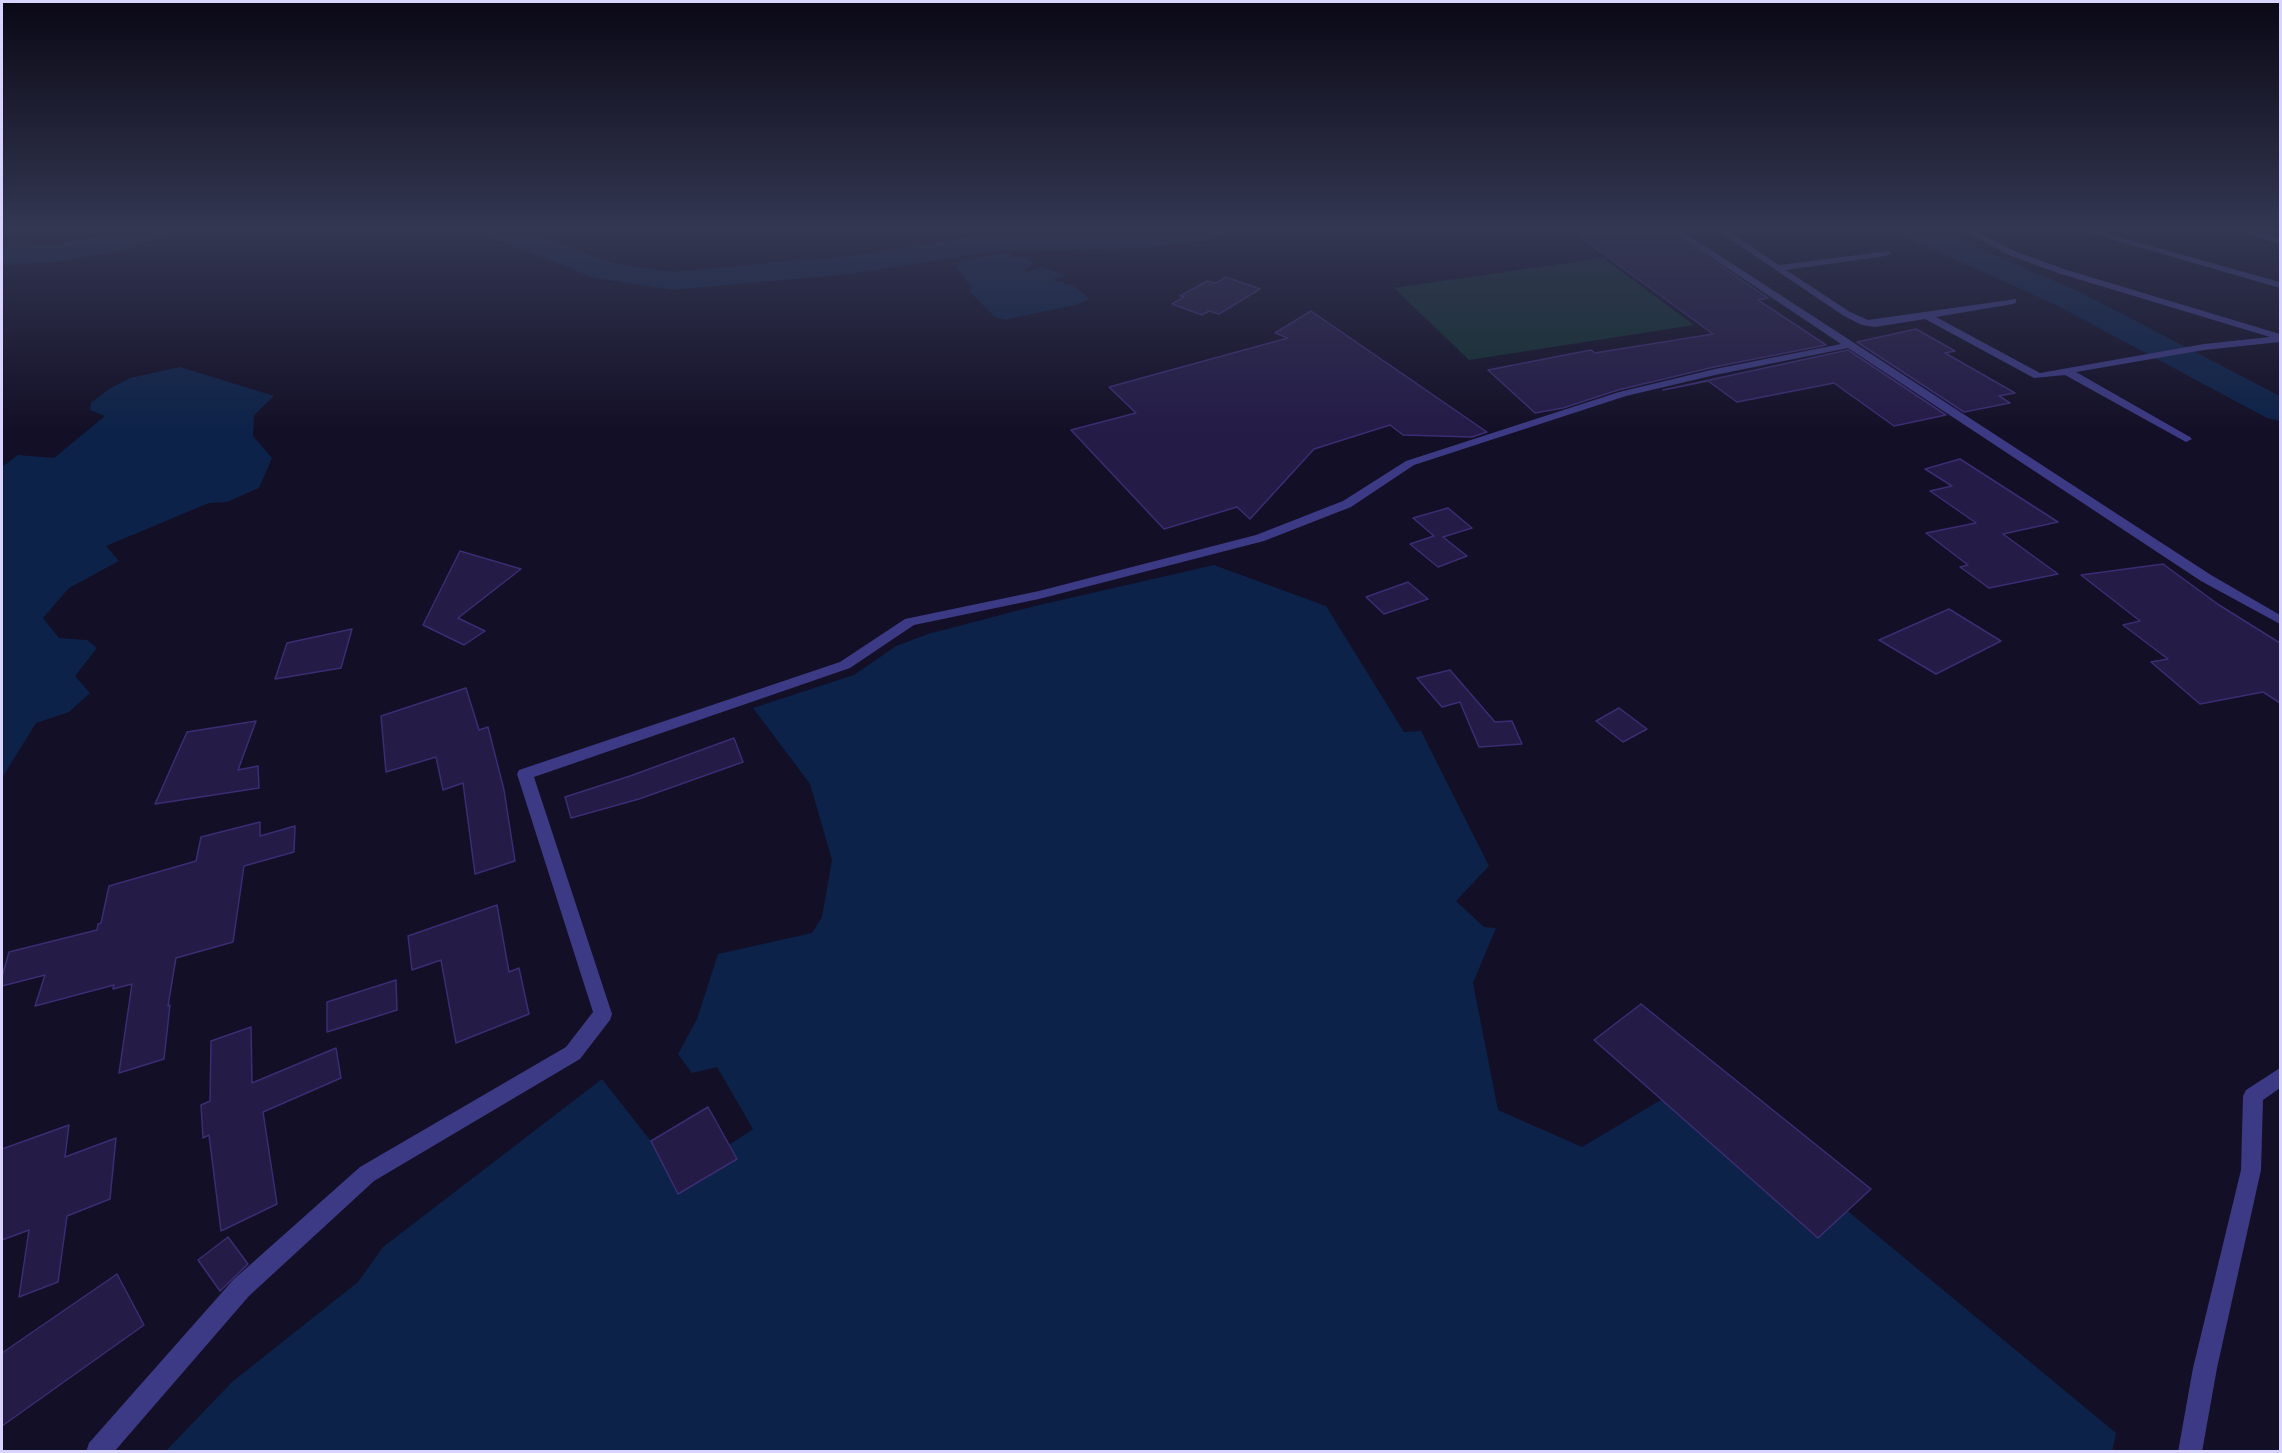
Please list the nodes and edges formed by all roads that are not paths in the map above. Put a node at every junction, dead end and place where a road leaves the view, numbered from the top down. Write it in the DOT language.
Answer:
graph roads {
  1 [pos="1779,299"];
  2 [pos="1824,299"];
  3 [pos="2154,299"];
  4 [pos="2162,299"];
  5 [pos="2013,301"];
  6 [pos="1927,315"];
  7 [pos="2280,336"];
  8 [pos="1849,345"];
  9 [pos="2066,371"];
  10 [pos="2186,439"];
  11 [pos="2280,620"];
  12 [pos="2280,1077"];
  13 [pos="98,1452"];
  14 [pos="2190,1452"];
  1 -- 8 [label="street"];
  2 -- 6 [label="street"];
  3 -- 7 [label="street"];
  4 -- 7 [label="street"];
  5 -- 6 [label="street"];
  6 -- 9 [label="street"];
  7 -- 9 [label="street"];
  8 -- 11 [label="street"];
  8 -- 13 [label="street"];
  9 -- 10 [label="street"];
  12 -- 14 [label="street"];
}
